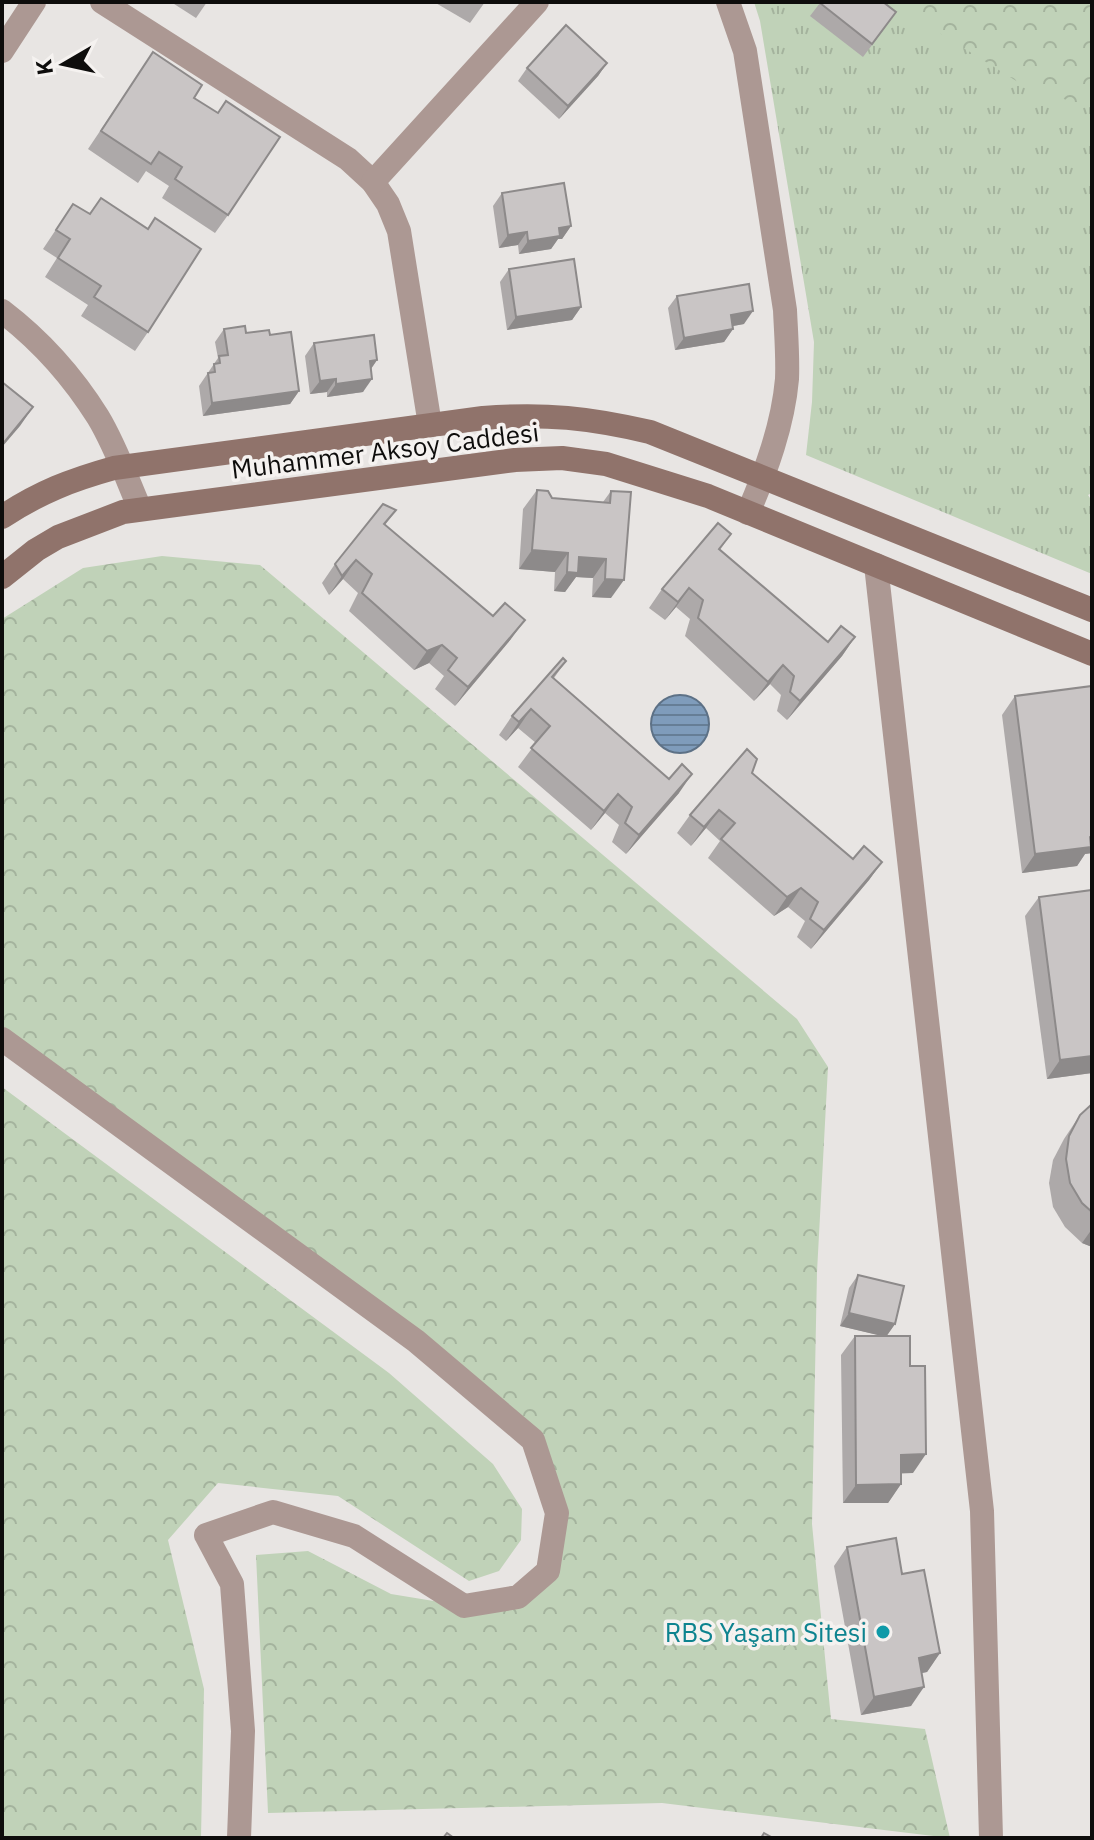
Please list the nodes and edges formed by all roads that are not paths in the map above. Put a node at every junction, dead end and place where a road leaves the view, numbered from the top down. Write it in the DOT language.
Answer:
graph roads {
  1 [pos="34,2"];
  2 [pos="102,2"];
  3 [pos="537,2"];
  4 [pos="728,2"];
  5 [pos="2,51"];
  6 [pos="373,182"];
  7 [pos="2,311"];
  8 [pos="430,425"];
  9 [pos="122,467"];
  10 [pos="763,477"];
  11 [pos="140,509"];
  12 [pos="748,513"];
  13 [pos="2,517"];
  14 [pos="876,565"];
  15 [pos="2,577"];
  16 [pos="1092,610"];
  17 [pos="1092,654"];
  18 [pos="2,1039"];
  19 [pos="239,1838"];
  20 [pos="991,1838"];
  1 -- 5 [label="street"];
  2 -- 6 [label="street"];
  3 -- 6 [label="street"];
  4 -- 10 [label="street"];
  6 -- 8 [label="street"];
  7 -- 9 [label="street"];
  8 -- 9 [label="main road, Muhammer Aksoy Caddesi"];
  8 -- 10 [label="main road, Muhammer Aksoy Caddesi"];
  9 -- 11 [label="street"];
  9 -- 13 [label="main road, Muhammer Aksoy Caddesi"];
  10 -- 12 [label="street"];
  10 -- 16 [label="main road, Muhammer Aksoy Caddesi"];
  11 -- 12 [label="main road, Muhammer Aksoy Caddesi"];
  11 -- 15 [label="main road, Muhammer Aksoy Caddesi"];
  12 -- 14 [label="main road, Muhammer Aksoy Caddesi"];
  14 -- 17 [label="main road, Muhammer Aksoy Caddesi"];
  14 -- 20 [label="street"];
  18 -- 19 [label="street"];
}
